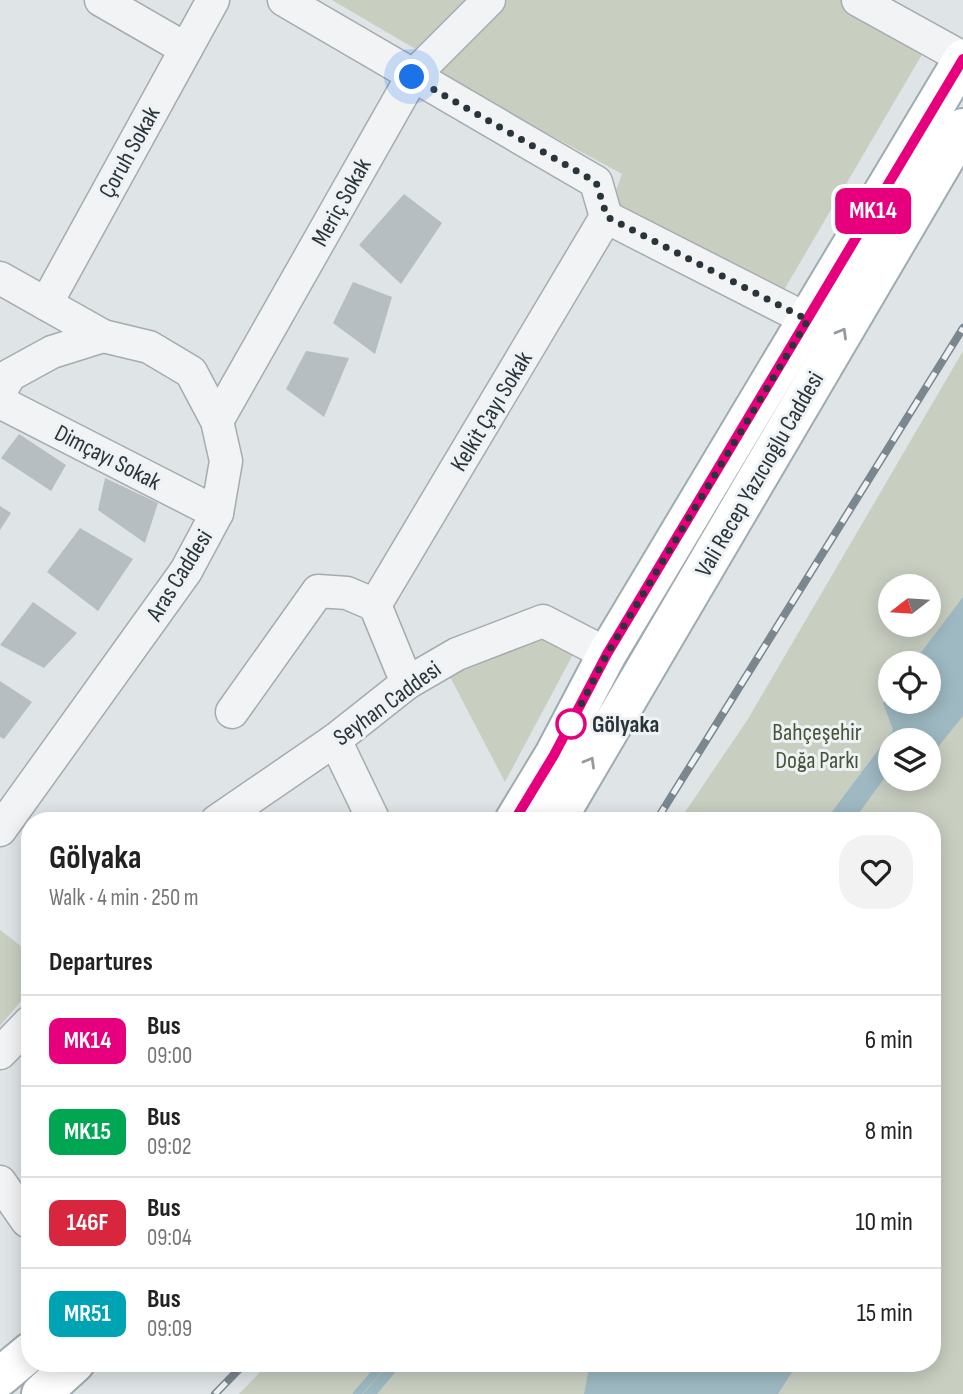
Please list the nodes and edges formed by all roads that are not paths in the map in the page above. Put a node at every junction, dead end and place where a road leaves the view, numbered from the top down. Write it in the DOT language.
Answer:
graph roads {
  1 [pos="101,0"];
  2 [pos="213,0"];
  3 [pos="284,0"];
  4 [pos="489,0"];
  5 [pos="858,0"];
  6 [pos="186,49"];
  7 [pos="963,59"];
  8 [pos="412,77"];
  9 [pos="963,128"];
  10 [pos="607,217"];
  11 [pos="0,278"];
  12 [pos="46,304"];
  13 [pos="808,320"];
  14 [pos="103,336"];
  15 [pos="0,392"];
  16 [pos="0,402"];
  17 [pos="217,421"];
  18 [pos="217,513"];
  19 [pos="374,605"];
  20 [pos="607,654"];
  21 [pos="407,683"];
  22 [pos="232,712"];
  23 [pos="335,740"];
  24 [pos="230,812"];
  25 [pos="370,812"];
  26 [pos="519,812"];
  27 [pos="561,812"];
  28 [pos="0,831"];
  29 [pos="21,1031"];
  30 [pos="0,1053"];
  31 [pos="0,1182"];
  32 [pos="21,1212"];
  33 [pos="21,1360"];
  34 [pos="65,1372"];
  35 [pos="0,1377"];
  36 [pos="41,1394"];
  1 -- 6 [label="street"];
  2 -- 6 [label="street, Çoruh Sokak"];
  3 -- 8 [label="street"];
  4 -- 8 [label="street, Meriç Sokak"];
  5 -- 7 [label="street"];
  6 -- 12 [label="street, Çoruh Sokak"];
  7 -- 13 [label="main road, Vali Recep Yazıcıoğlu Caddesi"];
  8 -- 10 [label="street"];
  8 -- 17 [label="street, Meriç Sokak"];
  27 -- 9 [label="main road, Vali Recep Yazıcıoğlu Caddesi, one-way"];
  10 -- 13 [label="street"];
  10 -- 19 [label="street, Kelkit Çayı Sokak"];
  11 -- 12 [label="street, Aras Caddesi"];
  12 -- 14 [label="street, Aras Caddesi"];
  13 -- 20 [label="main road, Vali Recep Yazıcıoğlu Caddesi"];
  14 -- 15 [label="street"];
  14 -- 17 [label="street, Aras Caddesi"];
  16 -- 18 [label="street, Dimçayı Sokak"];
  17 -- 18 [label="street, Aras Caddesi"];
  18 -- 28 [label="street, Aras Caddesi"];
  19 -- 21 [label="street"];
  19 -- 22 [label="street"];
  20 -- 21 [label="street, Seyhan Caddesi"];
  20 -- 26 [label="main road, Vali Recep Yazıcıoğlu Caddesi"];
  21 -- 23 [label="street, Seyhan Caddesi"];
  23 -- 24 [label="street, Seyhan Caddesi"];
  23 -- 25 [label="street"];
  29 -- 30 [label="street"];
  31 -- 32 [label="street"];
  33 -- 35 [label="main road"];
  34 -- 36 [label="main road"];
}
